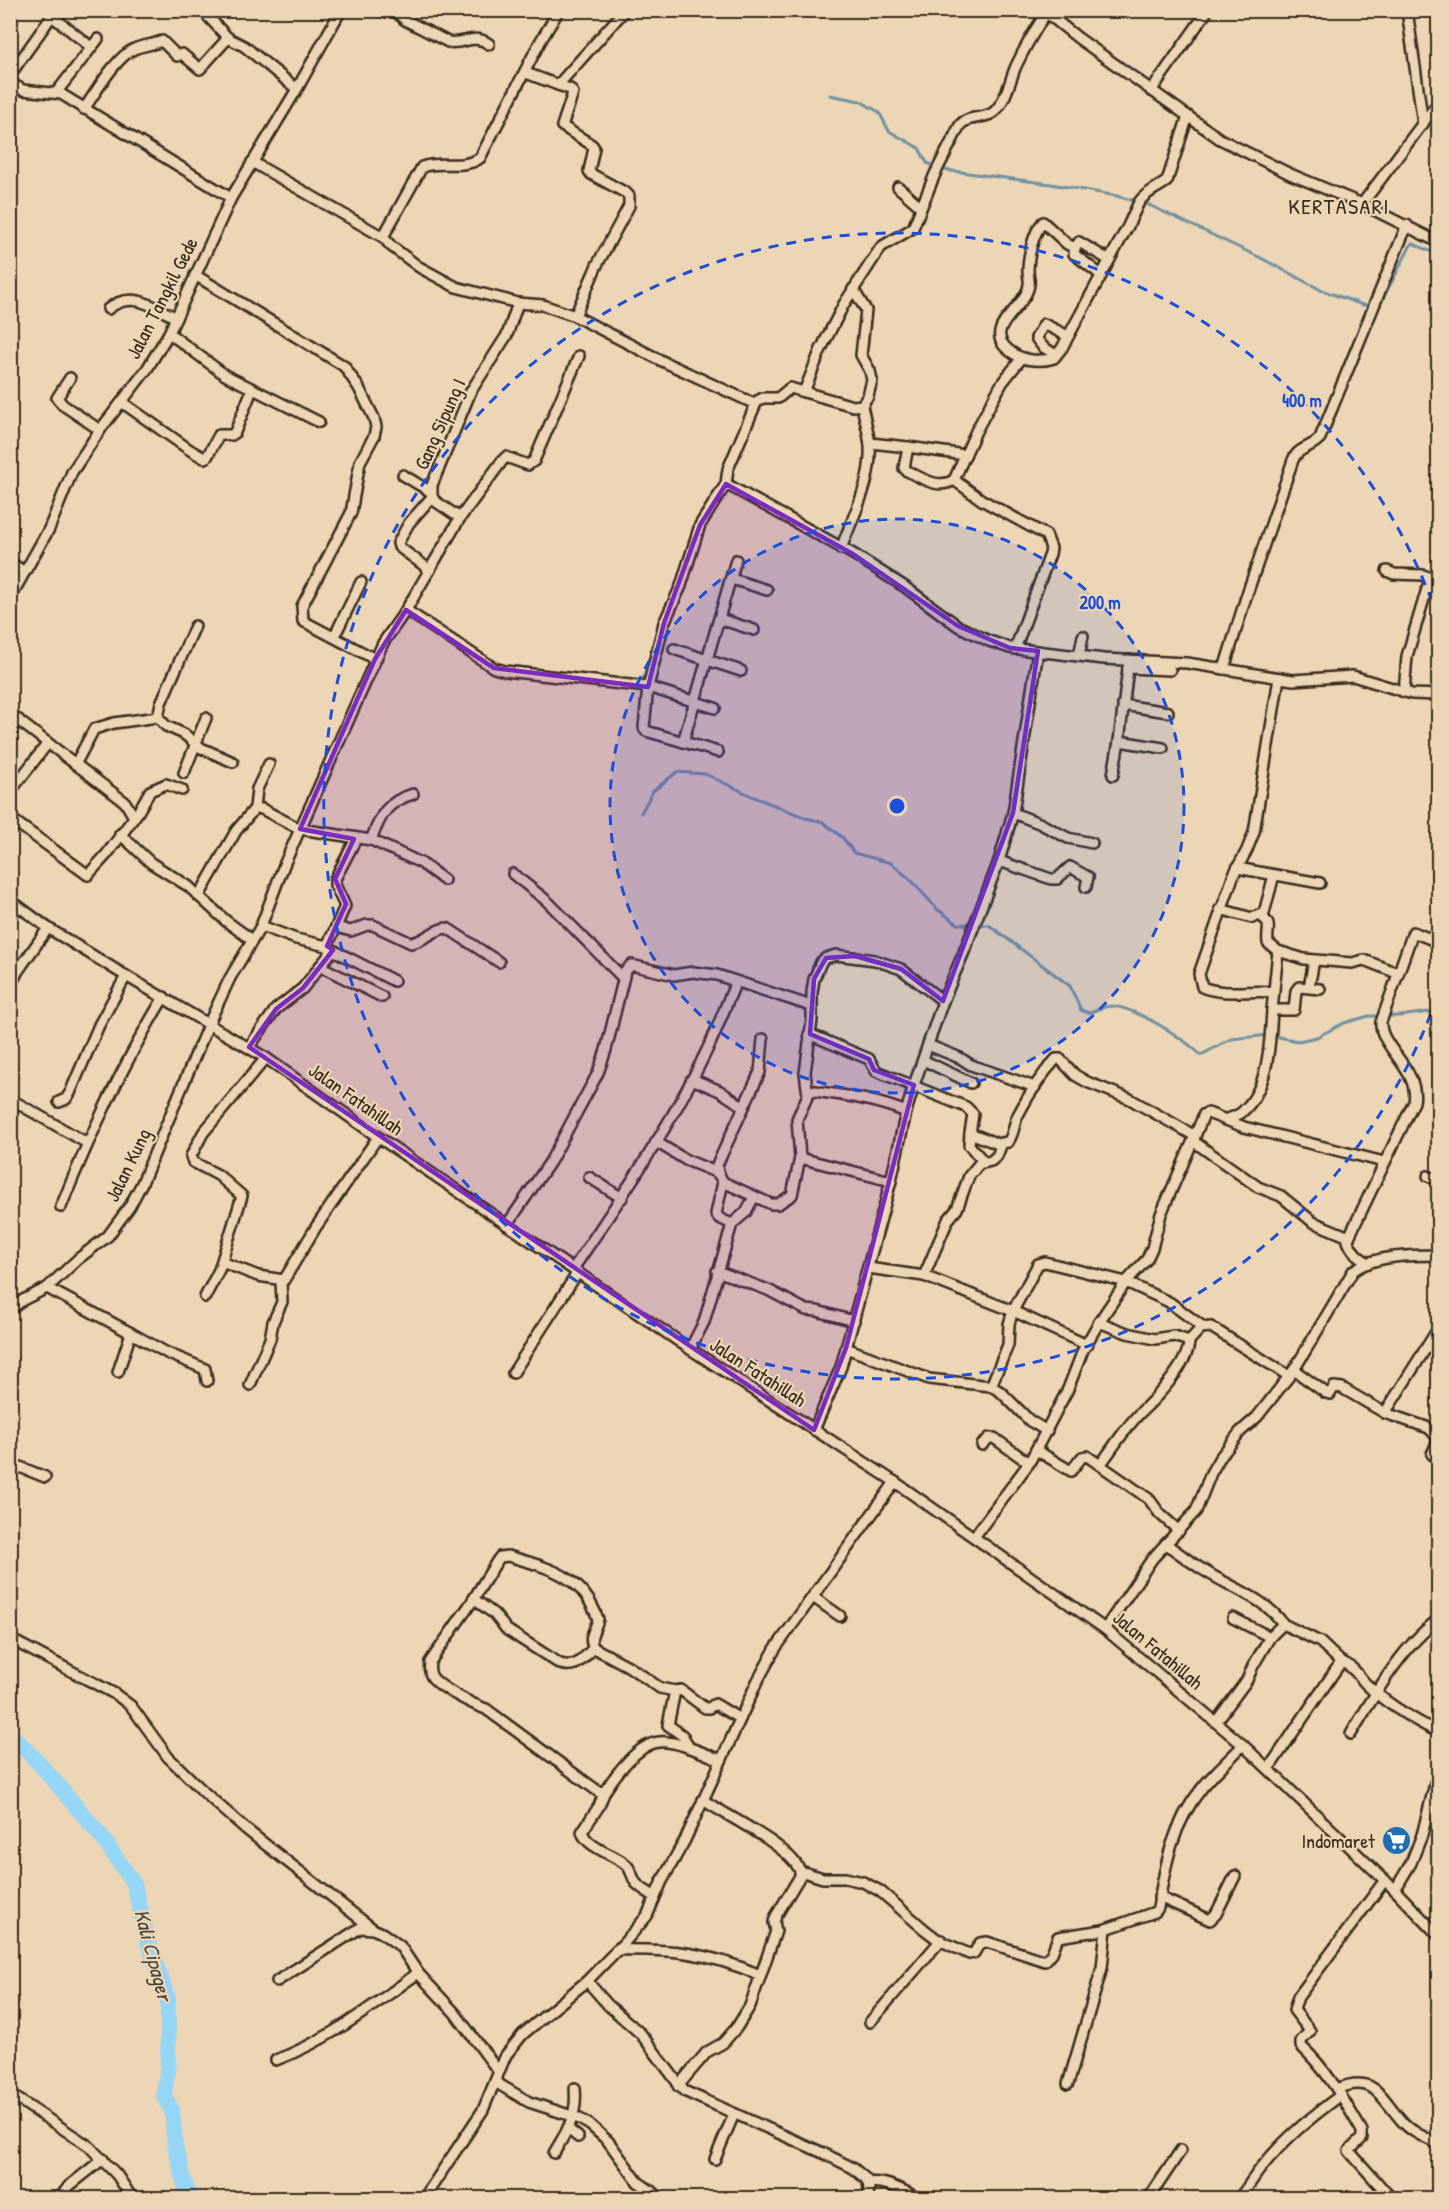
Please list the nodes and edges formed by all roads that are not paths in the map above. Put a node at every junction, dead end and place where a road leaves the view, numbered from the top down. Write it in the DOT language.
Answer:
graph roads {
  1 [pos="202,10"];
  2 [pos="341,10"];
  3 [pos="394,10"];
  4 [pos="559,10"];
  5 [pos="626,10"];
  6 [pos="1208,10"];
  7 [pos="1407,10"];
  8 [pos="1044,12"];
  9 [pos="54,13"];
  10 [pos="228,38"];
  11 [pos="98,39"];
  12 [pos="489,44"];
  13 [pos="91,47"];
  14 [pos="526,73"];
  15 [pos="10,75"];
  16 [pos="10,83"];
  17 [pos="558,85"];
  18 [pos="297,89"];
  19 [pos="1151,91"];
  20 [pos="56,93"];
  21 [pos="1438,103"];
  22 [pos="84,109"];
  23 [pos="1188,116"];
  24 [pos="1423,124"];
  25 [pos="252,162"];
  26 [pos="898,187"];
  27 [pos="231,198"];
  28 [pos="1362,204"];
  29 [pos="921,207"];
  30 [pos="1407,225"];
  31 [pos="382,237"];
  32 [pos="1438,242"];
  33 [pos="1075,248"];
  34 [pos="1109,260"];
  35 [pos="1101,274"];
  36 [pos="195,275"];
  37 [pos="853,289"];
  38 [pos="518,303"];
  39 [pos="108,309"];
  40 [pos="575,316"];
  41 [pos="176,318"];
  42 [pos="169,333"];
  43 [pos="1068,336"];
  44 [pos="579,356"];
  45 [pos="1056,356"];
  46 [pos="1021,359"];
  47 [pos="70,378"];
  48 [pos="252,390"];
  49 [pos="804,392"];
  50 [pos="123,403"];
  51 [pos="755,404"];
  52 [pos="862,405"];
  53 [pos="319,422"];
  54 [pos="100,430"];
  55 [pos="870,443"];
  56 [pos="908,447"];
  57 [pos="965,455"];
  58 [pos="403,475"];
  59 [pos="954,480"];
  60 [pos="726,484"];
  61 [pos="432,494"];
  62 [pos="460,518"];
  63 [pos="841,549"];
  64 [pos="736,560"];
  65 [pos="10,562"];
  66 [pos="430,570"];
  67 [pos="1387,571"];
  68 [pos="24,572"];
  69 [pos="732,579"];
  70 [pos="361,582"];
  71 [pos="767,590"];
  72 [pos="10,598"];
  73 [pos="406,610"];
  74 [pos="720,619"];
  75 [pos="195,626"];
  76 [pos="754,630"];
  77 [pos="1083,636"];
  78 [pos="333,637"];
  79 [pos="674,649"];
  80 [pos="1015,649"];
  81 [pos="1038,651"];
  82 [pos="1079,656"];
  83 [pos="375,659"];
  84 [pos="706,660"];
  85 [pos="1128,664"];
  86 [pos="1224,669"];
  87 [pos="1170,670"];
  88 [pos="741,671"];
  89 [pos="1279,678"];
  90 [pos="648,687"];
  91 [pos="1404,692"];
  92 [pos="1438,694"];
  93 [pos="694,701"];
  94 [pos="1123,705"];
  95 [pos="715,708"];
  96 [pos="1168,712"];
  97 [pos="15,717"];
  98 [pos="158,717"];
  99 [pos="206,718"];
  100 [pos="10,730"];
  101 [pos="1119,741"];
  102 [pos="683,742"];
  103 [pos="48,743"];
  104 [pos="194,744"];
  105 [pos="1163,748"];
  106 [pos="718,752"];
  107 [pos="233,762"];
  108 [pos="76,763"];
  109 [pos="269,764"];
  110 [pos="184,773"];
  111 [pos="1113,775"];
  112 [pos="182,790"];
  113 [pos="10,792"];
  114 [pos="413,794"];
  115 [pos="255,808"];
  116 [pos="1013,813"];
  117 [pos="134,817"];
  118 [pos="10,818"];
  119 [pos="300,829"];
  120 [pos="120,834"];
  121 [pos="356,840"];
  122 [pos="371,840"];
  123 [pos="1092,843"];
  124 [pos="999,861"];
  125 [pos="1237,868"];
  126 [pos="513,874"];
  127 [pos="1274,875"];
  128 [pos="444,880"];
  129 [pos="1320,883"];
  130 [pos="1086,887"];
  131 [pos="198,896"];
  132 [pos="10,900"];
  133 [pos="1220,909"];
  134 [pos="1263,917"];
  135 [pos="261,926"];
  136 [pos="336,927"];
  137 [pos="48,928"];
  138 [pos="252,940"];
  139 [pos="1438,942"];
  140 [pos="330,948"];
  141 [pos="1278,951"];
  142 [pos="1314,961"];
  143 [pos="499,962"];
  144 [pos="320,966"];
  145 [pos="1397,974"];
  146 [pos="126,976"];
  147 [pos="623,978"];
  148 [pos="394,981"];
  149 [pos="736,982"];
  150 [pos="10,986"];
  151 [pos="1309,987"];
  152 [pos="1320,989"];
  153 [pos="1273,992"];
  154 [pos="164,997"];
  155 [pos="382,997"];
  156 [pos="943,1001"];
  157 [pos="811,1006"];
  158 [pos="1272,1010"];
  159 [pos="208,1025"];
  160 [pos="810,1034"];
  161 [pos="763,1039"];
  162 [pos="928,1045"];
  163 [pos="249,1047"];
  164 [pos="266,1058"];
  165 [pos="923,1060"];
  166 [pos="692,1079"];
  167 [pos="971,1083"];
  168 [pos="914,1085"];
  169 [pos="1035,1087"];
  170 [pos="808,1089"];
  171 [pos="10,1099"];
  172 [pos="59,1102"];
  173 [pos="744,1107"];
  174 [pos="906,1113"];
  175 [pos="1225,1120"];
  176 [pos="970,1133"];
  177 [pos="378,1137"];
  178 [pos="1194,1138"];
  179 [pos="656,1142"];
  180 [pos="87,1143"];
  181 [pos="1000,1145"];
  182 [pos="800,1158"];
  183 [pos="984,1162"];
  184 [pos="1384,1162"];
  185 [pos="1428,1176"];
  186 [pos="589,1177"];
  187 [pos="721,1178"];
  188 [pos="1438,1180"];
  189 [pos="891,1181"];
  190 [pos="754,1197"];
  191 [pos="622,1198"];
  192 [pos="61,1207"];
  193 [pos="732,1224"];
  194 [pos="507,1226"];
  195 [pos="1349,1237"];
  196 [pos="1438,1255"];
  197 [pos="222,1262"];
  198 [pos="1368,1263"];
  199 [pos="868,1268"];
  200 [pos="575,1271"];
  201 [pos="717,1271"];
  202 [pos="924,1276"];
  203 [pos="281,1281"];
  204 [pos="1126,1282"];
  205 [pos="47,1288"];
  206 [pos="205,1297"];
  207 [pos="10,1310"];
  208 [pos="1013,1311"];
  209 [pos="854,1321"];
  210 [pos="1099,1322"];
  211 [pos="1203,1327"];
  212 [pos="1438,1329"];
  213 [pos="131,1333"];
  214 [pos="1189,1341"];
  215 [pos="1087,1345"];
  216 [pos="846,1348"];
  217 [pos="690,1349"];
  218 [pos="117,1372"];
  219 [pos="513,1373"];
  220 [pos="1291,1373"];
  221 [pos="207,1381"];
  222 [pos="250,1385"];
  223 [pos="990,1386"];
  224 [pos="1385,1413"];
  225 [pos="814,1430"];
  226 [pos="1047,1431"];
  227 [pos="1436,1432"];
  228 [pos="982,1445"];
  229 [pos="1036,1450"];
  230 [pos="1438,1460"];
  231 [pos="10,1463"];
  232 [pos="1029,1463"];
  233 [pos="1100,1465"];
  234 [pos="45,1477"];
  235 [pos="894,1482"];
  236 [pos="1179,1531"];
  237 [pos="974,1537"];
  238 [pos="1166,1544"];
  239 [pos="813,1598"];
  240 [pos="474,1599"];
  241 [pos="840,1616"];
  242 [pos="1233,1618"];
  243 [pos="1438,1620"];
  244 [pos="1283,1624"];
  245 [pos="1105,1629"];
  246 [pos="1270,1637"];
  247 [pos="10,1639"];
  248 [pos="594,1648"];
  249 [pos="1341,1662"];
  250 [pos="675,1691"];
  251 [pos="1376,1693"];
  252 [pos="740,1719"];
  253 [pos="1216,1722"];
  254 [pos="1438,1732"];
  255 [pos="1351,1734"];
  256 [pos="1243,1745"];
  257 [pos="689,1749"];
  258 [pos="721,1760"];
  259 [pos="1269,1768"];
  260 [pos="1438,1775"];
  261 [pos="605,1791"];
  262 [pos="703,1800"];
  263 [pos="800,1871"];
  264 [pos="1235,1876"];
  265 [pos="1385,1881"];
  266 [pos="1395,1890"];
  267 [pos="655,1897"];
  268 [pos="1159,1897"];
  269 [pos="373,1929"];
  270 [pos="1107,1929"];
  271 [pos="1438,1935"];
  272 [pos="941,1940"];
  273 [pos="612,1954"];
  274 [pos="418,1973"];
  275 [pos="760,1975"];
  276 [pos="277,1981"];
  277 [pos="587,1981"];
  278 [pos="870,2022"];
  279 [pos="276,2060"];
  280 [pos="499,2072"];
  281 [pos="495,2082"];
  282 [pos="1068,2084"];
  283 [pos="678,2086"];
  284 [pos="575,2088"];
  285 [pos="1339,2092"];
  286 [pos="10,2094"];
  287 [pos="734,2114"];
  288 [pos="574,2117"];
  289 [pos="568,2129"];
  290 [pos="578,2137"];
  291 [pos="1438,2144"];
  292 [pos="1181,2150"];
  293 [pos="554,2153"];
  294 [pos="715,2158"];
  295 [pos="103,2159"];
  296 [pos="868,2183"];
  297 [pos="60,2199"];
  298 [pos="132,2199"];
  299 [pos="424,2199"];
  300 [pos="661,2199"];
  301 [pos="868,2199"];
  302 [pos="917,2199"];
  303 [pos="1149,2199"];
  304 [pos="1239,2199"];
  305 [pos="1391,2199"];
  1 -- 10 [label="street"];
  2 -- 18 [label="street, Jalan Tangkil Gede"];
  3 -- 12 [label="street"];
  4 -- 14 [label="street"];
  5 -- 17 [label="street"];
  6 -- 19 [label="street"];
  7 -- 24 [label="street"];
  8 -- 19 [label="street"];
  8 -- 29 [label="street"];
  9 -- 13 [label="street"];
  9 -- 15 [label="street"];
  10 -- 18 [label="street"];
  10 -- 22 [label="street"];
  11 -- 13 [label="street"];
  13 -- 20 [label="street"];
  14 -- 17 [label="street"];
  14 -- 31 [label="street"];
  16 -- 20 [label="street"];
  17 -- 40 [label="street"];
  18 -- 25 [label="street, Jalan Tangkil Gede"];
  19 -- 23 [label="street"];
  20 -- 22 [label="street"];
  21 -- 24 [label="street"];
  22 -- 27 [label="street"];
  23 -- 28 [label="street"];
  23 -- 34 [label="street"];
  24 -- 28 [label="street"];
  25 -- 27 [label="street, Jalan Tangkil Gede"];
  25 -- 31 [label="street"];
  26 -- 29 [label="street"];
  27 -- 36 [label="street, Jalan Tangkil Gede"];
  28 -- 30 [label="street"];
  29 -- 37 [label="street"];
  30 -- 32 [label="street"];
  30 -- 86 [label="street"];
  31 -- 38 [label="street"];
  33 -- 34 [label="street"];
  33 -- 35 [label="street"];
  33 -- 46 [label="street"];
  34 -- 35 [label="street"];
  35 -- 43 [label="street"];
  36 -- 41 [label="street, Jalan Tangkil Gede"];
  36 -- 78 [label="street"];
  37 -- 49 [label="street"];
  37 -- 52 [label="street"];
  38 -- 40 [label="street"];
  38 -- 61 [label="street, Gang Sipung I"];
  39 -- 41 [label="street"];
  40 -- 51 [label="street"];
  41 -- 42 [label="street, Jalan Tangkil Gede"];
  42 -- 48 [label="street"];
  42 -- 50 [label="street, Jalan Tangkil Gede"];
  43 -- 45 [label="street"];
  43 -- 45 [label="street"];
  44 -- 62 [label="street, Jalan Kung"];
  45 -- 46 [label="street"];
  46 -- 57 [label="street"];
  47 -- 54 [label="street"];
  48 -- 50 [label="street"];
  48 -- 53 [label="street"];
  49 -- 51 [label="street"];
  49 -- 52 [label="street"];
  50 -- 54 [label="street, Jalan Tangkil Gede"];
  51 -- 60 [label="street"];
  52 -- 55 [label="street"];
  54 -- 68 [label="street, Jalan Tangkil Gede"];
  55 -- 56 [label="street"];
  55 -- 63 [label="street"];
  56 -- 57 [label="street"];
  56 -- 59 [label="street"];
  57 -- 59 [label="street"];
  58 -- 61 [label="street"];
  59 -- 80 [label="street"];
  60 -- 63 [label="street"];
  60 -- 90 [label="street"];
  61 -- 62 [label="street, Gang Sipung I"];
  61 -- 66 [label="street"];
  62 -- 66 [label="street, Jalan Kung"];
  63 -- 80 [label="street"];
  64 -- 69 [label="street"];
  65 -- 68 [label="street"];
  66 -- 73 [label="street, Jalan Kung"];
  67 -- 91 [label="street"];
  68 -- 72 [label="street, Jalan Tangkil Gede"];
  69 -- 71 [label="street"];
  69 -- 74 [label="street"];
  70 -- 78 [label="street"];
  73 -- 83 [label="street, Jalan Kung"];
  73 -- 90 [label="street"];
  74 -- 76 [label="street"];
  74 -- 84 [label="street"];
  75 -- 98 [label="street"];
  77 -- 82 [label="street"];
  78 -- 83 [label="street"];
  79 -- 84 [label="street"];
  80 -- 81 [label="street"];
  81 -- 82 [label="street"];
  81 -- 116 [label="street"];
  82 -- 85 [label="street"];
  83 -- 119 [label="street, Jalan Kung"];
  84 -- 88 [label="street"];
  84 -- 93 [label="street"];
  85 -- 86 [label="street"];
  85 -- 87 [label="street"];
  85 -- 94 [label="street"];
  86 -- 89 [label="street"];
  89 -- 91 [label="street"];
  89 -- 125 [label="street"];
  90 -- 93 [label="street"];
  90 -- 102 [label="street"];
  91 -- 92 [label="street"];
  93 -- 95 [label="street"];
  93 -- 102 [label="street"];
  94 -- 96 [label="street"];
  94 -- 101 [label="street"];
  97 -- 100 [label="street"];
  97 -- 103 [label="street"];
  98 -- 104 [label="street"];
  98 -- 108 [label="street"];
  99 -- 104 [label="street"];
  101 -- 105 [label="street"];
  101 -- 111 [label="street"];
  102 -- 106 [label="street"];
  103 -- 108 [label="street"];
  103 -- 113 [label="street"];
  104 -- 107 [label="street"];
  104 -- 110 [label="street"];
  108 -- 117 [label="street"];
  109 -- 115 [label="street"];
  112 -- 117 [label="street"];
  114 -- 122 [label="street"];
  115 -- 119 [label="street"];
  115 -- 131 [label="street"];
  116 -- 123 [label="street"];
  116 -- 124 [label="street"];
  117 -- 120 [label="street"];
  118 -- 120 [label="street"];
  119 -- 121 [label="street"];
  119 -- 135 [label="street, Jalan Kung"];
  120 -- 131 [label="street"];
  121 -- 122 [label="street"];
  121 -- 136 [label="street"];
  122 -- 128 [label="street"];
  124 -- 130 [label="street"];
  124 -- 156 [label="street"];
  125 -- 127 [label="street"];
  125 -- 133 [label="street"];
  126 -- 147 [label="street"];
  127 -- 129 [label="street"];
  127 -- 134 [label="street"];
  131 -- 138 [label="street"];
  132 -- 137 [label="street, Jalan Fatahillah"];
  133 -- 134 [label="street"];
  133 -- 153 [label="street"];
  134 -- 141 [label="street"];
  135 -- 138 [label="street, Jalan Kung"];
  135 -- 140 [label="street"];
  136 -- 140 [label="street"];
  136 -- 143 [label="street"];
  137 -- 146 [label="street, Jalan Fatahillah"];
  137 -- 150 [label="street"];
  138 -- 159 [label="street, Jalan Kung"];
  139 -- 145 [label="street"];
  140 -- 144 [label="street"];
  140 -- 148 [label="street"];
  141 -- 142 [label="street"];
  141 -- 153 [label="street"];
  142 -- 145 [label="street"];
  142 -- 151 [label="street"];
  144 -- 155 [label="street"];
  144 -- 163 [label="street"];
  145 -- 184 [label="street"];
  146 -- 154 [label="street, Jalan Fatahillah"];
  146 -- 172 [label="street"];
  147 -- 149 [label="street"];
  147 -- 194 [label="street"];
  149 -- 157 [label="street"];
  149 -- 166 [label="street"];
  151 -- 152 [label="street"];
  151 -- 158 [label="street"];
  153 -- 158 [label="street"];
  154 -- 159 [label="street, Jalan Fatahillah"];
  154 -- 180 [label="street"];
  156 -- 157 [label="street"];
  156 -- 162 [label="street"];
  157 -- 160 [label="street"];
  158 -- 175 [label="street"];
  159 -- 163 [label="street, Jalan Fatahillah"];
  159 -- 205 [label="street, Jalan Kung"];
  160 -- 168 [label="street"];
  160 -- 170 [label="street"];
  161 -- 173 [label="street"];
  162 -- 165 [label="street"];
  162 -- 169 [label="street"];
  163 -- 164 [label="street, Jalan Fatahillah"];
  164 -- 177 [label="street, Jalan Fatahillah"];
  164 -- 197 [label="street"];
  165 -- 167 [label="street"];
  165 -- 168 [label="street"];
  166 -- 173 [label="street"];
  166 -- 179 [label="street"];
  168 -- 174 [label="street"];
  168 -- 176 [label="street"];
  169 -- 178 [label="street"];
  169 -- 181 [label="street"];
  170 -- 174 [label="street"];
  170 -- 182 [label="street"];
  171 -- 180 [label="street"];
  173 -- 187 [label="street"];
  174 -- 189 [label="street"];
  175 -- 178 [label="street"];
  175 -- 184 [label="street"];
  176 -- 181 [label="street"];
  176 -- 183 [label="street"];
  177 -- 194 [label="street, Jalan Fatahillah"];
  177 -- 203 [label="street"];
  178 -- 195 [label="street"];
  178 -- 204 [label="street"];
  179 -- 187 [label="street"];
  179 -- 191 [label="street"];
  180 -- 192 [label="street"];
  181 -- 183 [label="street"];
  182 -- 189 [label="street"];
  182 -- 190 [label="street"];
  183 -- 202 [label="street"];
  184 -- 195 [label="street"];
  185 -- 188 [label="street"];
  186 -- 191 [label="street"];
  187 -- 190 [label="street"];
  187 -- 193 [label="street"];
  189 -- 199 [label="street"];
  190 -- 193 [label="street"];
  191 -- 200 [label="street"];
  193 -- 201 [label="street"];
  194 -- 200 [label="street, Jalan Fatahillah"];
  195 -- 198 [label="street"];
  196 -- 198 [label="street"];
  197 -- 203 [label="street"];
  197 -- 206 [label="street"];
  198 -- 220 [label="street"];
  199 -- 202 [label="street"];
  199 -- 209 [label="street"];
  200 -- 217 [label="street, Jalan Fatahillah"];
  200 -- 219 [label="street"];
  201 -- 209 [label="street"];
  201 -- 217 [label="street"];
  202 -- 208 [label="street"];
  203 -- 222 [label="street"];
  204 -- 208 [label="street"];
  204 -- 210 [label="street"];
  204 -- 211 [label="street"];
  205 -- 207 [label="street, Jalan Kung"];
  205 -- 213 [label="street"];
  208 -- 215 [label="street"];
  208 -- 223 [label="street"];
  209 -- 216 [label="street"];
  210 -- 214 [label="street"];
  210 -- 215 [label="street"];
  211 -- 214 [label="street"];
  211 -- 220 [label="street"];
  212 -- 224 [label="street"];
  213 -- 218 [label="street"];
  213 -- 221 [label="street"];
  214 -- 233 [label="street"];
  215 -- 226 [label="street"];
  216 -- 223 [label="street"];
  216 -- 225 [label="street"];
  217 -- 225 [label="street, Jalan Fatahillah"];
  220 -- 224 [label="street"];
  220 -- 236 [label="street"];
  223 -- 226 [label="street"];
  224 -- 227 [label="street"];
  225 -- 235 [label="street, Jalan Fatahillah"];
  226 -- 229 [label="street"];
  227 -- 230 [label="street"];
  228 -- 232 [label="street"];
  229 -- 232 [label="street"];
  229 -- 233 [label="street"];
  231 -- 234 [label="street"];
  232 -- 237 [label="street"];
  233 -- 236 [label="street"];
  235 -- 237 [label="street, Jalan Fatahillah"];
  235 -- 239 [label="street"];
  236 -- 238 [label="street"];
  237 -- 245 [label="street, Jalan Fatahillah"];
  238 -- 244 [label="street"];
  238 -- 245 [label="street"];
  239 -- 241 [label="street"];
  239 -- 252 [label="street"];
  240 -- 248 [label="street"];
  240 -- 248 [label="street"];
  240 -- 261 [label="street"];
  242 -- 246 [label="street"];
  243 -- 251 [label="street"];
  244 -- 246 [label="street"];
  244 -- 249 [label="street"];
  245 -- 253 [label="street, Jalan Fatahillah"];
  246 -- 253 [label="street"];
  247 -- 269 [label="street"];
  248 -- 250 [label="street"];
  249 -- 251 [label="street"];
  249 -- 259 [label="street"];
  250 -- 252 [label="street"];
  250 -- 257 [label="street"];
  251 -- 254 [label="street"];
  251 -- 255 [label="street"];
  252 -- 258 [label="street"];
  253 -- 256 [label="street, Jalan Fatahillah"];
  256 -- 259 [label="street, Jalan Fatahillah"];
  256 -- 268 [label="street"];
  257 -- 258 [label="street"];
  257 -- 261 [label="street"];
  258 -- 262 [label="street"];
  259 -- 265 [label="street, Jalan Fatahillah"];
  260 -- 266 [label="street"];
  261 -- 267 [label="street"];
  262 -- 263 [label="street"];
  262 -- 267 [label="street"];
  263 -- 272 [label="street"];
  263 -- 275 [label="street"];
  264 -- 268 [label="street"];
  265 -- 266 [label="street, Jalan Fatahillah"];
  265 -- 285 [label="street"];
  266 -- 271 [label="street, Jalan Fatahillah"];
  267 -- 273 [label="street"];
  268 -- 270 [label="street"];
  269 -- 274 [label="street"];
  269 -- 276 [label="street"];
  270 -- 272 [label="street"];
  270 -- 282 [label="street"];
  272 -- 278 [label="street"];
  273 -- 275 [label="street"];
  273 -- 277 [label="street"];
  274 -- 279 [label="street"];
  274 -- 280 [label="street"];
  275 -- 283 [label="street"];
  277 -- 280 [label="street"];
  277 -- 283 [label="street"];
  280 -- 281 [label="street"];
  281 -- 288 [label="street"];
  281 -- 299 [label="street"];
  283 -- 287 [label="street"];
  284 -- 288 [label="street"];
  285 -- 291 [label="street"];
  285 -- 304 [label="street"];
  285 -- 305 [label="street"];
  286 -- 295 [label="street"];
  287 -- 294 [label="street"];
  287 -- 296 [label="street"];
  288 -- 289 [label="street"];
  288 -- 300 [label="street"];
  289 -- 290 [label="street"];
  289 -- 293 [label="street"];
  292 -- 303 [label="street"];
  295 -- 297 [label="street"];
  295 -- 298 [label="street"];
  296 -- 301 [label="street"];
  296 -- 302 [label="street"];
}
